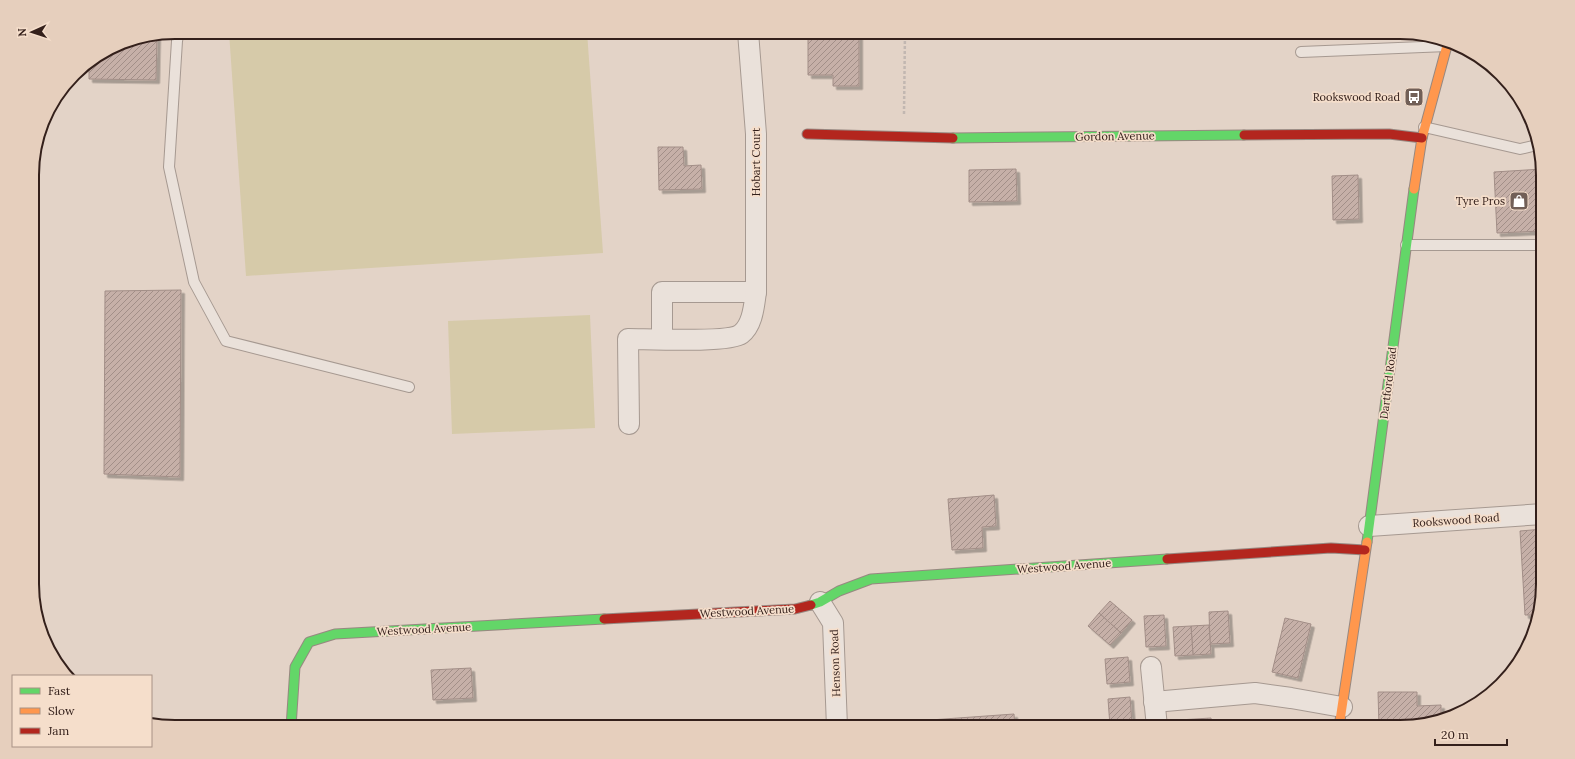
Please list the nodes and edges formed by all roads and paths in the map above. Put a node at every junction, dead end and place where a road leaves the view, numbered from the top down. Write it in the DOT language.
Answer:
graph roads {
  1 [pos="177,39"];
  2 [pos="749,39"];
  3 [pos="905,39"];
  4 [pos="1437,45"];
  5 [pos="1447,48"];
  6 [pos="1301,52"];
  7 [pos="1424,127"];
  8 [pos="807,134"];
  9 [pos="904,136"];
  10 [pos="1422,138"];
  11 [pos="1532,146"];
  12 [pos="1406,245"];
  13 [pos="1536,245"];
  14 [pos="756,292"];
  15 [pos="662,339"];
  16 [pos="408,387"];
  17 [pos="629,424"];
  18 [pos="1536,514"];
  19 [pos="1369,526"];
  20 [pos="1365,550"];
  21 [pos="820,602"];
  22 [pos="1151,667"];
  23 [pos="1154,702"];
  24 [pos="1342,707"];
  25 [pos="291,720"];
  26 [pos="837,720"];
  27 [pos="1156,720"];
  28 [pos="1340,720"];
  1 -- 16 [label="lane"];
  2 -- 14 [label="street, Hobart Court"];
  3 -- 9 [label="path"];
  4 -- 6 [label="lane"];
  5 -- 7 [label="street, Dartford Road"];
  7 -- 10 [label="street, Dartford Road"];
  7 -- 11 [label="lane"];
  8 -- 9 [label="street, Gordon Avenue"];
  9 -- 10 [label="street, Gordon Avenue"];
  10 -- 12 [label="street, Dartford Road"];
  12 -- 13 [label="lane"];
  12 -- 19 [label="street, Dartford Road"];
  14 -- 15 [label="street, Hobart Court"];
  14 -- 15 [label="street"];
  15 -- 17 [label="street, Hobart Court"];
  18 -- 19 [label="street, Rookswood Road"];
  19 -- 20 [label="street, Dartford Road"];
  20 -- 21 [label="street, Westwood Avenue"];
  20 -- 24 [label="street, Dartford Road"];
  21 -- 25 [label="street, Westwood Avenue"];
  21 -- 26 [label="street, Henson Road"];
  22 -- 23 [label="street"];
  23 -- 24 [label="street"];
  23 -- 27 [label="street"];
  24 -- 28 [label="street, Dartford Road"];
}
